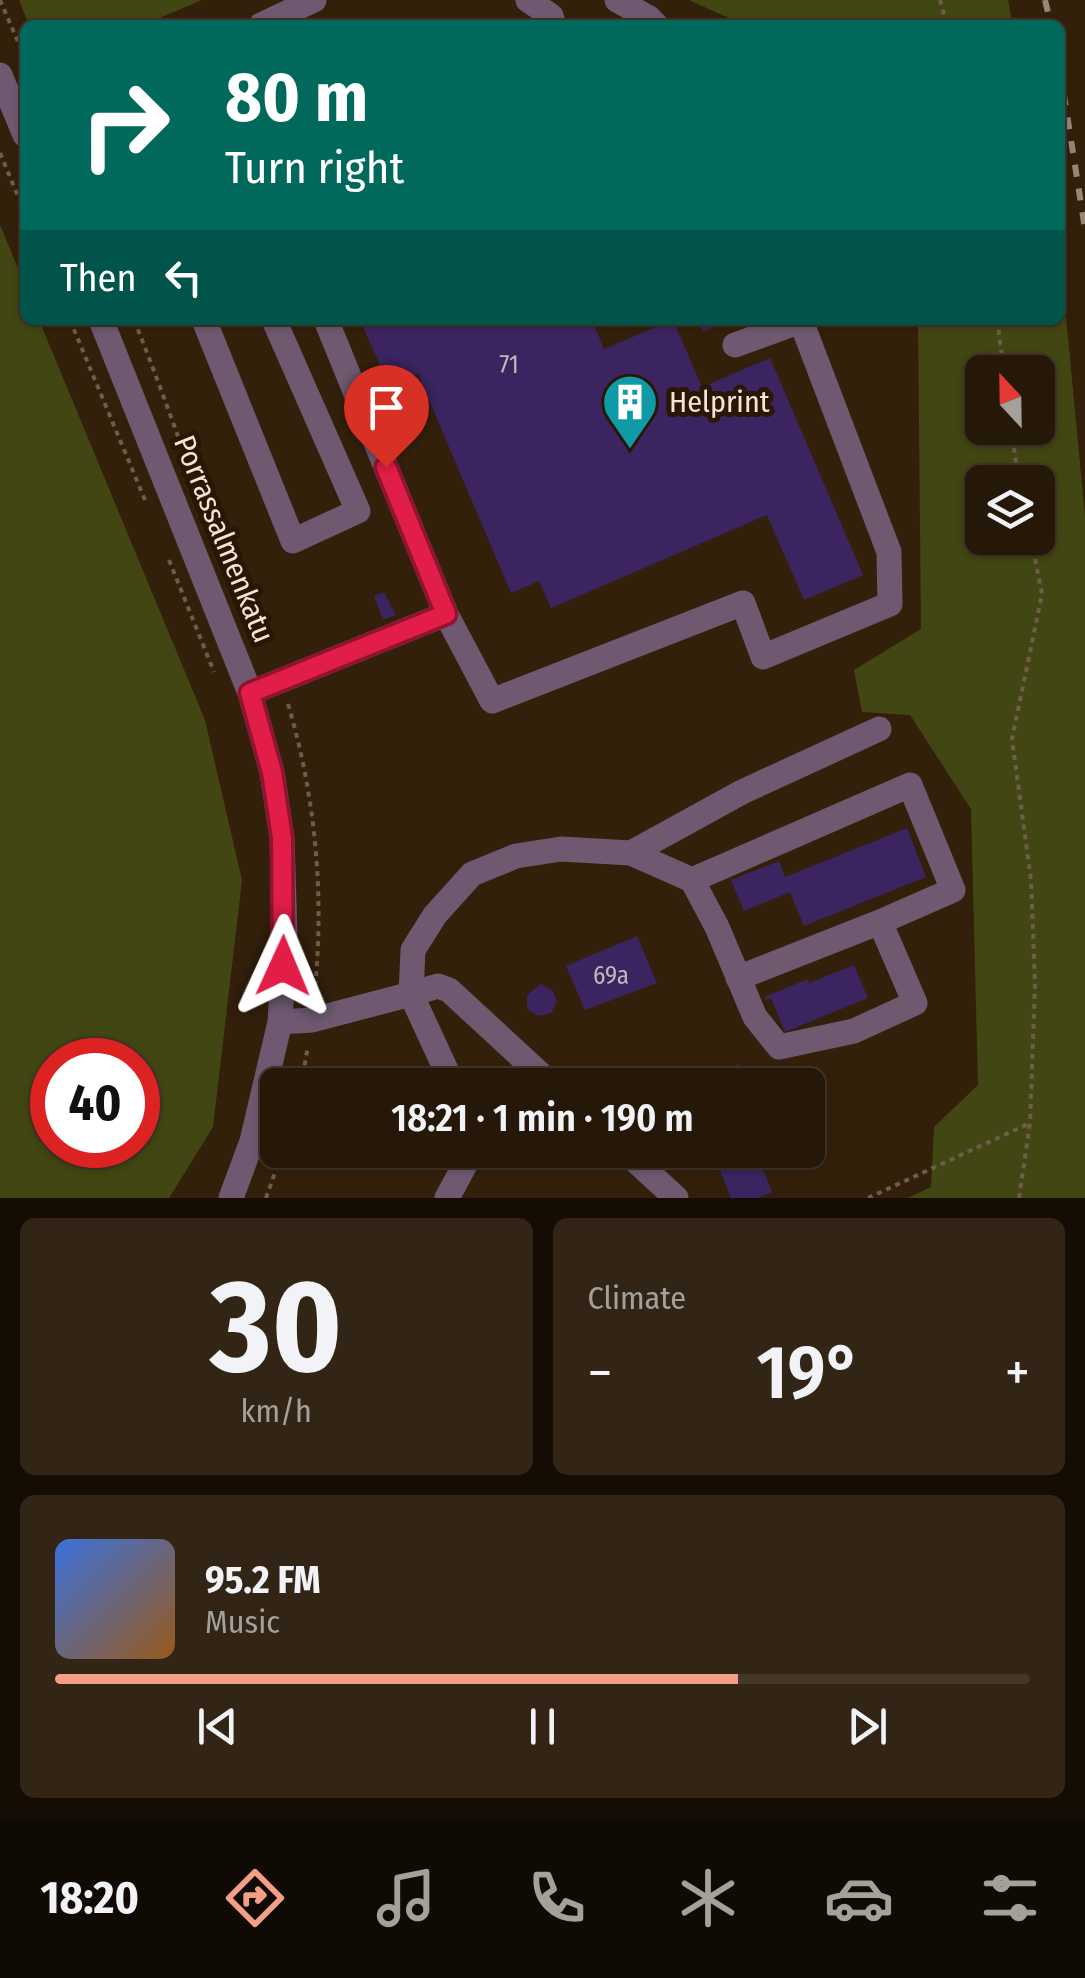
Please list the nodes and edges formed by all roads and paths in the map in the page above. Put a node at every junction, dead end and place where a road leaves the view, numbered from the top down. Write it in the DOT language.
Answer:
graph roads {
  1 [pos="0,0"];
  2 [pos="314,0"];
  3 [pos="528,0"];
  4 [pos="617,0"];
  5 [pos="272,20"];
  6 [pos="552,20"];
  7 [pos="651,20"];
  8 [pos="20,46"];
  9 [pos="0,75"];
  10 [pos="20,123"];
  11 [pos="0,153"];
  12 [pos="20,200"];
  13 [pos="72,325"];
  14 [pos="103,325"];
  15 [pos="206,325"];
  16 [pos="276,325"];
  17 [pos="328,325"];
  18 [pos="791,325"];
  19 [pos="804,325"];
  20 [pos="998,325"];
  21 [pos="735,345"];
  22 [pos="1002,355"];
  23 [pos="149,508"];
  24 [pos="1034,555"];
  25 [pos="170,562"];
  26 [pos="446,614"];
  27 [pos="214,672"];
  28 [pos="250,693"];
  29 [pos="879,729"];
  30 [pos="631,853"];
  31 [pos="692,880"];
  32 [pos="880,922"];
  33 [pos="738,978"];
  34 [pos="411,994"];
  35 [pos="280,1022"];
  36 [pos="445,1068"];
  37 [pos="534,1068"];
  38 [pos="1030,1123"];
  39 [pos="277,1168"];
  40 [pos="464,1168"];
  41 [pos="644,1168"];
  42 [pos="231,1198"];
  43 [pos="266,1198"];
  44 [pos="448,1198"];
  45 [pos="676,1198"];
  46 [pos="868,1198"];
  47 [pos="1018,1198"];
  1 -- 8 [label="path"];
  2 -- 5 [label="street"];
  3 -- 6 [label="street"];
  4 -- 7 [label="street"];
  9 -- 10 [label="street"];
  11 -- 12 [label="path"];
  13 -- 23 [label="path"];
  14 -- 28 [label="street, Porrassalmenkatu"];
  15 -- 16 [label="street"];
  17 -- 26 [label="street"];
  18 -- 21 [label="street"];
  19 -- 26 [label="street"];
  20 -- 22 [label="path"];
  24 -- 38 [label="path"];
  25 -- 27 [label="path"];
  26 -- 28 [label="street"];
  28 -- 35 [label="street, Porrassalmenkatu"];
  29 -- 30 [label="street"];
  30 -- 31 [label="street"];
  30 -- 34 [label="street"];
  31 -- 32 [label="street"];
  31 -- 33 [label="street"];
  32 -- 33 [label="street"];
  32 -- 33 [label="street"];
  34 -- 35 [label="street"];
  34 -- 36 [label="street"];
  34 -- 37 [label="street"];
  35 -- 42 [label="street, Porrassalmenkatu"];
  38 -- 46 [label="path"];
  38 -- 47 [label="path"];
  39 -- 43 [label="path"];
  40 -- 44 [label="street"];
  41 -- 45 [label="street"];
}
